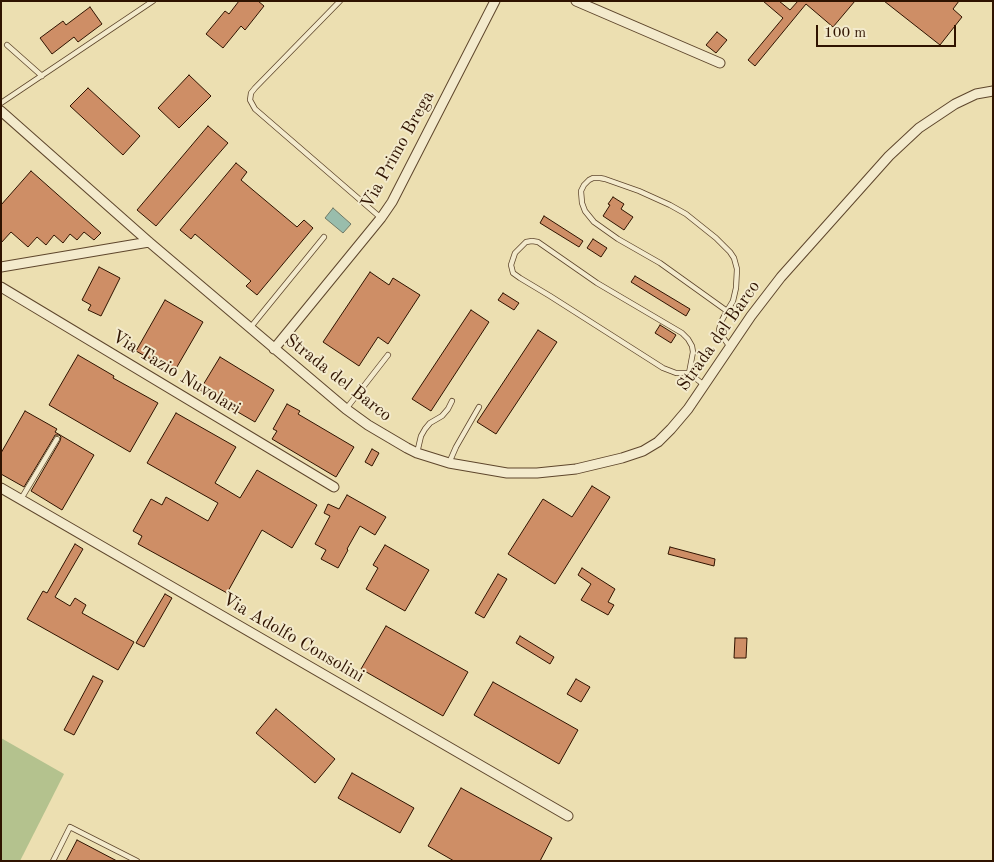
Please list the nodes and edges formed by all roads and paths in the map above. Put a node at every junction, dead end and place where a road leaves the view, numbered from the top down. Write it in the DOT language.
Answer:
graph roads {
  1 [pos="153,1"];
  2 [pos="340,1"];
  3 [pos="494,1"];
  4 [pos="576,1"];
  5 [pos="7,45"];
  6 [pos="720,63"];
  7 [pos="42,76"];
  8 [pos="993,91"];
  9 [pos="1,103"];
  10 [pos="1,111"];
  11 [pos="381,218"];
  12 [pos="324,237"];
  13 [pos="149,242"];
  14 [pos="1,267"];
  15 [pos="1,287"];
  16 [pos="727,311"];
  17 [pos="250,328"];
  18 [pos="730,347"];
  19 [pos="274,348"];
  20 [pos="388,355"];
  21 [pos="689,373"];
  22 [pos="704,385"];
  23 [pos="452,401"];
  24 [pos="479,407"];
  25 [pos="346,409"];
  26 [pos="57,440"];
  27 [pos="417,452"];
  28 [pos="449,462"];
  29 [pos="334,487"];
  30 [pos="1,488"];
  31 [pos="21,499"];
  32 [pos="568,816"];
  33 [pos="53,861"];
  34 [pos="138,861"];
  1 -- 7 [label="lane"];
  2 -- 11 [label="lane"];
  3 -- 11 [label="street, Via Primo Brega"];
  4 -- 6 [label="street"];
  5 -- 7 [label="lane"];
  7 -- 9 [label="lane"];
  8 -- 18 [label="street, Strada del Barco"];
  10 -- 13 [label="street, Strada del Barco"];
  11 -- 19 [label="street, Via Primo Brega"];
  12 -- 17 [label="lane"];
  13 -- 14 [label="street"];
  13 -- 17 [label="street, Strada del Barco"];
  15 -- 29 [label="street, Via Tazio Nuvolari"];
  16 -- 16 [label="lane"];
  16 -- 18 [label="lane"];
  17 -- 19 [label="street, Strada del Barco"];
  18 -- 22 [label="street, Strada del Barco"];
  19 -- 25 [label="street, Strada del Barco"];
  20 -- 25 [label="lane"];
  21 -- 21 [label="lane"];
  21 -- 22 [label="lane"];
  22 -- 28 [label="street, Strada del Barco"];
  23 -- 27 [label="lane"];
  24 -- 28 [label="lane"];
  25 -- 27 [label="street, Strada del Barco"];
  26 -- 31 [label="lane"];
  27 -- 28 [label="street, Strada del Barco"];
  30 -- 31 [label="street, Via Adolfo Consolini"];
  31 -- 32 [label="street, Via Adolfo Consolini"];
  33 -- 34 [label="lane"];
}
